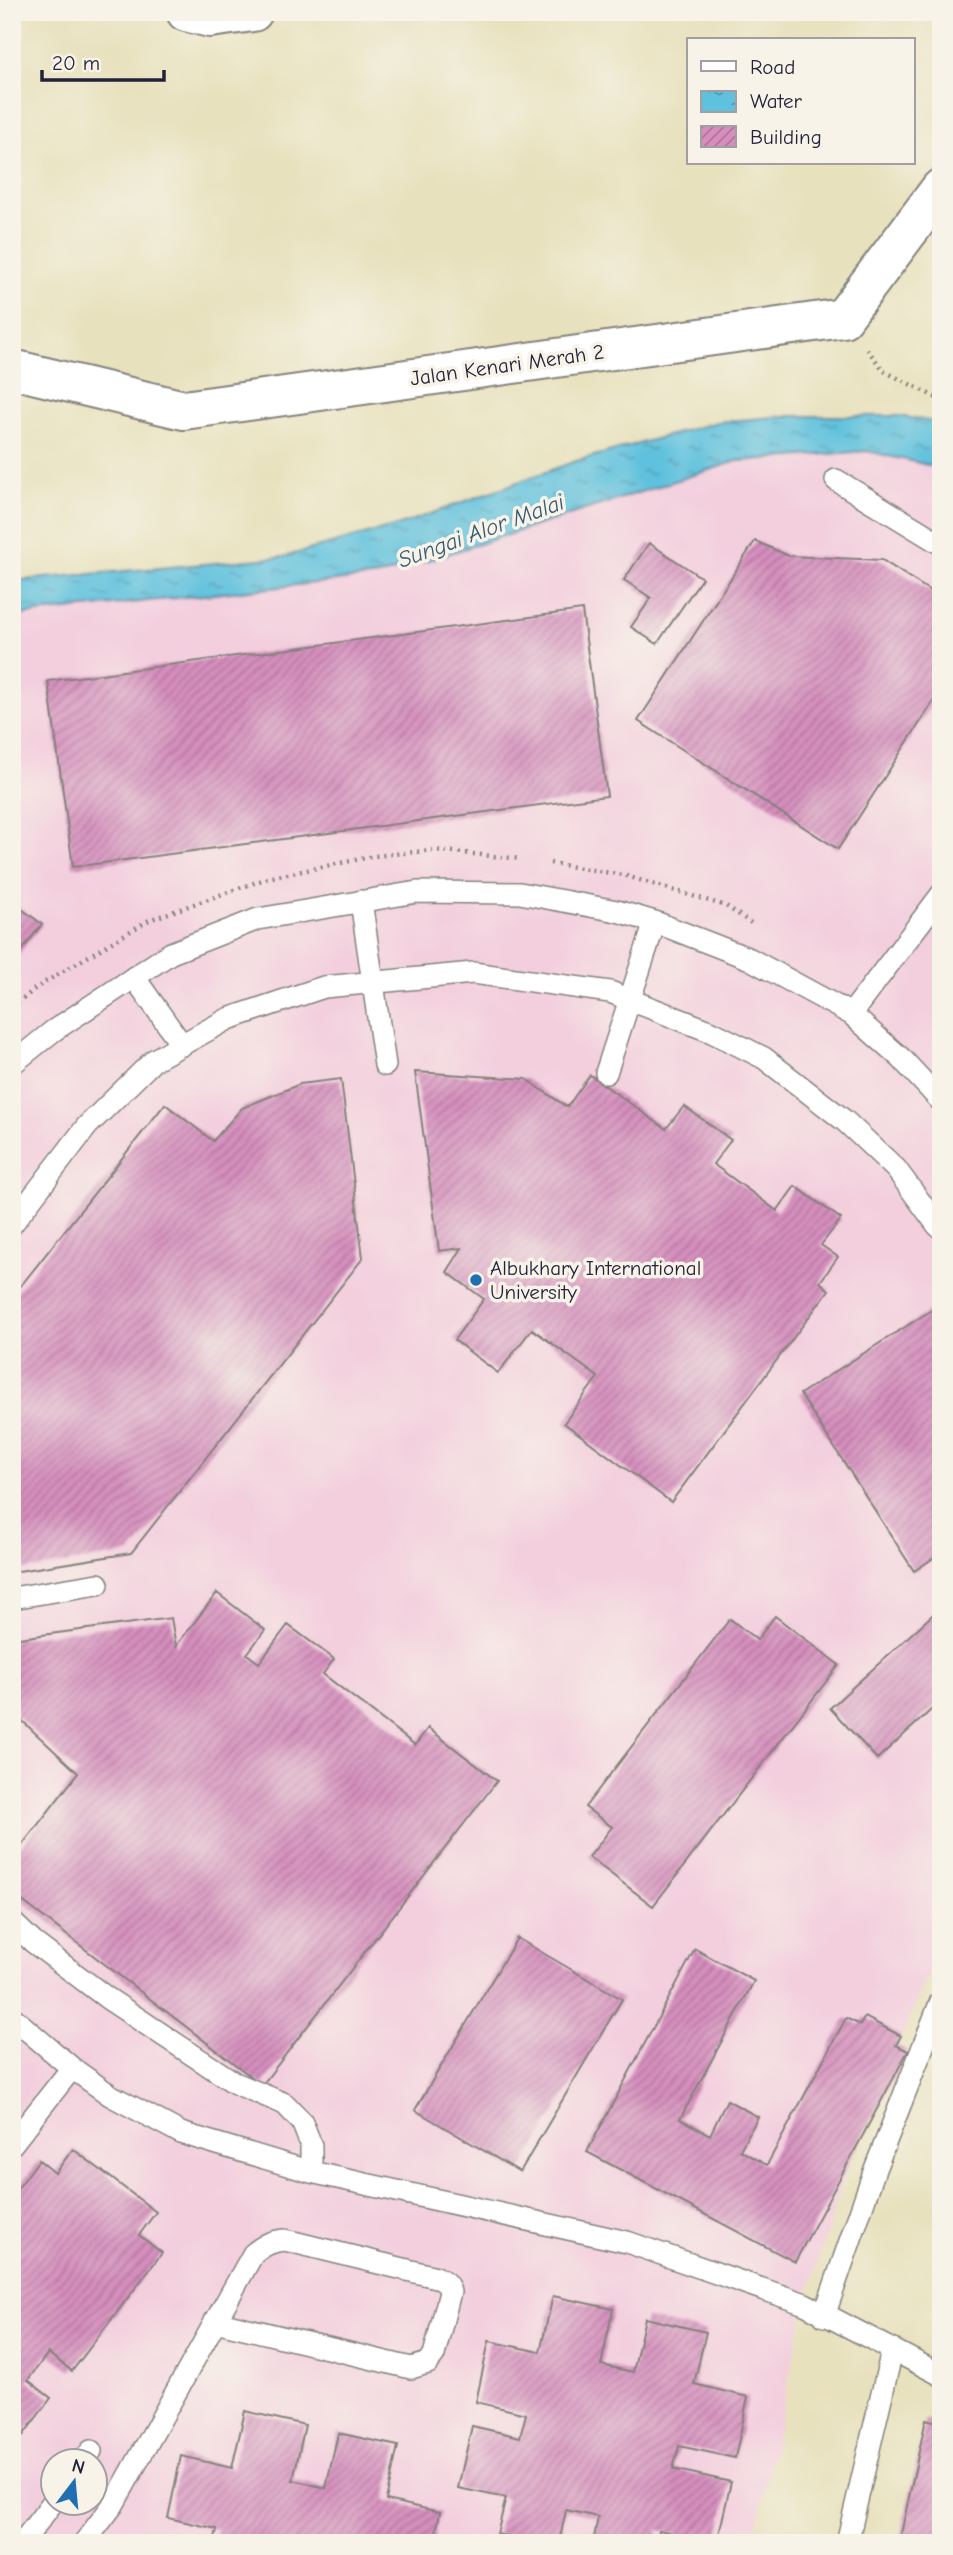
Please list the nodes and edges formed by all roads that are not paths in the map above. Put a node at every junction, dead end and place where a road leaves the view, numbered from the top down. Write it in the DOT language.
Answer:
graph roads {
  1 [pos="186,12"];
  2 [pos="253,12"];
  3 [pos="941,188"];
  4 [pos="12,369"];
  5 [pos="836,480"];
  6 [pos="941,544"];
  7 [pos="941,895"];
  8 [pos="361,901"];
  9 [pos="655,922"];
  10 [pos="134,977"];
  11 [pos="374,982"];
  12 [pos="631,1000"];
  13 [pos="851,1014"];
  14 [pos="182,1045"];
  15 [pos="12,1065"];
  16 [pos="386,1065"];
  17 [pos="606,1073"];
  18 [pos="941,1101"];
  19 [pos="12,1224"];
  20 [pos="938,1226"];
  21 [pos="98,1584"];
  22 [pos="12,1598"];
  23 [pos="12,1922"];
  24 [pos="941,2001"];
  25 [pos="12,2017"];
  26 [pos="72,2068"];
  27 [pos="12,2144"];
  28 [pos="311,2172"];
  29 [pos="824,2316"];
  30 [pos="215,2321"];
  31 [pos="892,2351"];
  32 [pos="941,2375"];
  33 [pos="42,2516"];
  34 [pos="22,2543"];
  35 [pos="84,2543"];
  36 [pos="847,2543"];
  1 -- 2 [label="street"];
  3 -- 4 [label="street, Jalan Kenari Merah 2"];
  5 -- 6 [label="lane"];
  7 -- 13 [label="lane"];
  8 -- 9 [label="lane"];
  8 -- 10 [label="lane"];
  8 -- 11 [label="lane"];
  9 -- 12 [label="lane"];
  9 -- 13 [label="lane"];
  10 -- 14 [label="lane"];
  10 -- 15 [label="lane"];
  11 -- 12 [label="lane"];
  11 -- 14 [label="lane"];
  11 -- 16 [label="lane"];
  12 -- 17 [label="lane"];
  12 -- 20 [label="lane"];
  13 -- 18 [label="lane"];
  14 -- 19 [label="lane"];
  21 -- 22 [label="lane"];
  23 -- 28 [label="lane"];
  24 -- 29 [label="lane"];
  25 -- 26 [label="lane"];
  26 -- 27 [label="lane"];
  26 -- 28 [label="lane"];
  28 -- 29 [label="lane"];
  29 -- 31 [label="lane"];
  30 -- 30 [label="lane"];
  30 -- 35 [label="lane"];
  31 -- 32 [label="lane"];
  31 -- 36 [label="lane"];
  33 -- 34 [label="lane"];
}
